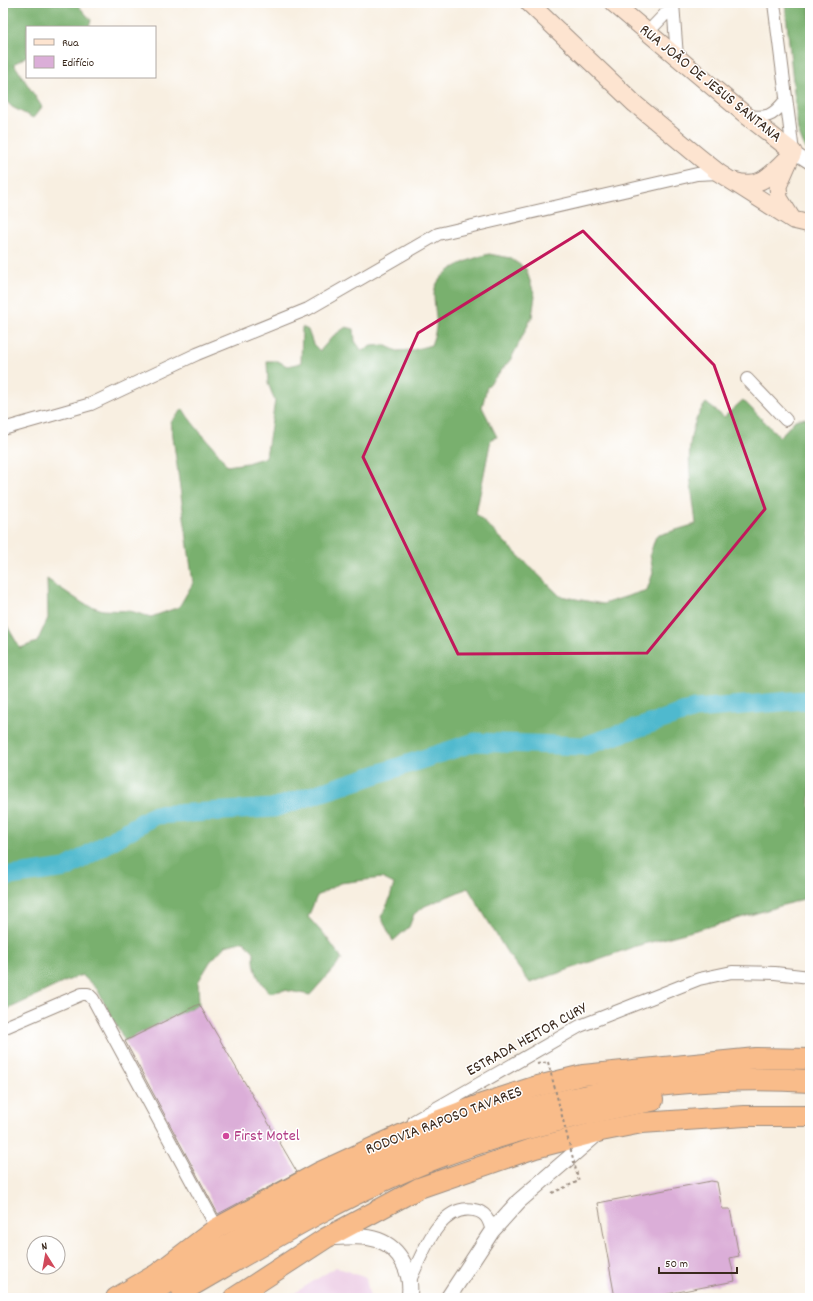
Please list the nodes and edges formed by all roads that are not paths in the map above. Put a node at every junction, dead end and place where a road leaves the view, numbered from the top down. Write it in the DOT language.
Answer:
graph roads {
  1 [pos="529,3"];
  2 [pos="613,3"];
  3 [pos="774,3"];
  4 [pos="673,4"];
  5 [pos="647,33"];
  6 [pos="677,57"];
  7 [pos="785,101"];
  8 [pos="747,116"];
  9 [pos="791,155"];
  10 [pos="699,157"];
  11 [pos="810,163"];
  12 [pos="688,176"];
  13 [pos="725,177"];
  14 [pos="793,220"];
  15 [pos="810,224"];
  16 [pos="747,379"];
  17 [pos="786,420"];
  18 [pos="3,429"];
  19 [pos="810,977"];
  20 [pos="3,1028"];
  21 [pos="810,1059"];
  22 [pos="807,1084"];
  23 [pos="810,1116"];
  24 [pos="601,1131"];
  25 [pos="320,1172"];
  26 [pos="217,1228"];
  27 [pos="492,1231"];
  28 [pos="326,1238"];
  29 [pos="410,1280"];
  30 [pos="116,1298"];
  31 [pos="142,1298"];
  32 [pos="170,1298"];
  33 [pos="234,1298"];
  34 [pos="409,1298"];
  35 [pos="448,1298"];
  1 -- 10 [label="main road"];
  2 -- 5 [label="main road, RUA JOÃO DE JESUS SANTANA"];
  3 -- 7 [label="street"];
  4 -- 5 [label="street"];
  4 -- 6 [label="street"];
  5 -- 6 [label="main road, RUA JOÃO DE JESUS SANTANA"];
  6 -- 8 [label="main road, RUA JOÃO DE JESUS SANTANA"];
  7 -- 8 [label="street"];
  7 -- 9 [label="street"];
  8 -- 9 [label="main road, RUA JOÃO DE JESUS SANTANA"];
  9 -- 11 [label="street, RUA JOÃO DE JESUS SANTANA"];
  9 -- 13 [label="main road"];
  9 -- 14 [label="main road"];
  10 -- 12 [label="street"];
  10 -- 13 [label="main road"];
  12 -- 13 [label="street"];
  12 -- 18 [label="street"];
  13 -- 14 [label="main road"];
  14 -- 15 [label="main road"];
  16 -- 17 [label="street"];
  19 -- 25 [label="street, ESTRADA HEITOR CURY"];
  20 -- 26 [label="street"];
  21 -- 25 [label="highway, RODOVIA RAPOSO TAVARES"];
  22 -- 31 [label="highway, RODOVIA RAPOSO TAVARES"];
  22 -- 32 [label="highway, RODOVIA RAPOSO TAVARES"];
  23 -- 24 [label="highway"];
  24 -- 27 [label="street"];
  24 -- 28 [label="highway"];
  25 -- 26 [label="highway, RODOVIA RAPOSO TAVARES"];
  26 -- 30 [label="highway, RODOVIA RAPOSO TAVARES"];
  27 -- 29 [label="street"];
  27 -- 35 [label="street"];
  28 -- 29 [label="street"];
  28 -- 33 [label="highway"];
  29 -- 34 [label="street"];
}
